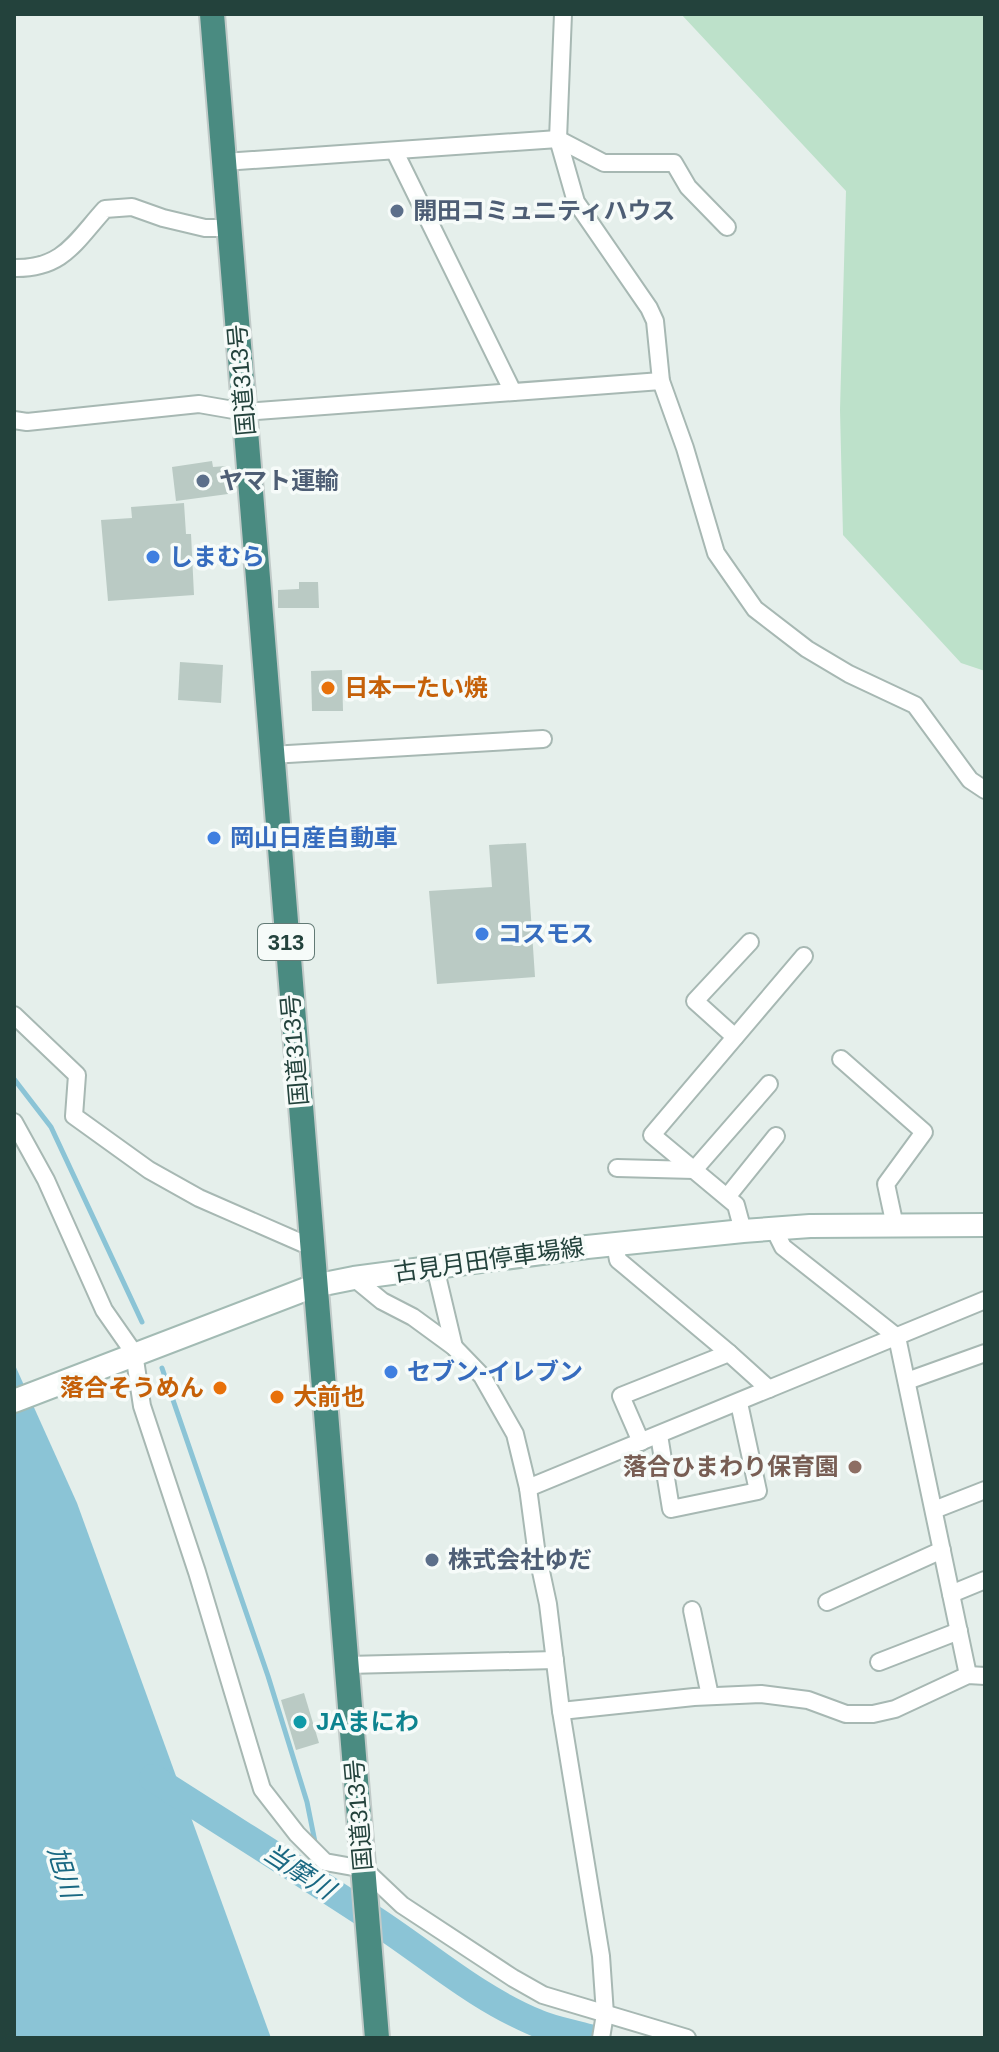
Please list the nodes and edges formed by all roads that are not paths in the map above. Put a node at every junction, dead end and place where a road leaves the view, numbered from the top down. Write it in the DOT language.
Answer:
graph roads {
  1 [pos="212,14"];
  2 [pos="563,14"];
  3 [pos="558,139"];
  4 [pos="395,152"];
  5 [pos="224,162"];
  6 [pos="727,227"];
  7 [pos="230,228"];
  8 [pos="14,268"];
  9 [pos="661,381"];
  10 [pos="513,392"];
  11 [pos="245,412"];
  12 [pos="14,420"];
  13 [pos="543,739"];
  14 [pos="271,755"];
  15 [pos="985,790"];
  16 [pos="750,942"];
  17 [pos="804,956"];
  18 [pos="14,1015"];
  19 [pos="735,1037"];
  20 [pos="841,1059"];
  21 [pos="769,1084"];
  22 [pos="14,1122"];
  23 [pos="776,1136"];
  24 [pos="617,1168"];
  25 [pos="694,1170"];
  26 [pos="727,1197"];
  27 [pos="985,1225"];
  28 [pos="895,1226"];
  29 [pos="774,1229"];
  30 [pos="743,1231"];
  31 [pos="615,1244"];
  32 [pos="311,1247"];
  33 [pos="435,1267"];
  34 [pos="354,1278"];
  35 [pos="314,1286"];
  36 [pos="985,1300"];
  37 [pos="897,1337"];
  38 [pos="454,1347"];
  39 [pos="134,1353"];
  40 [pos="729,1353"];
  41 [pos="985,1353"];
  42 [pos="907,1381"];
  43 [pos="769,1389"];
  44 [pos="14,1401"];
  45 [pos="739,1403"];
  46 [pos="659,1435"];
  47 [pos="641,1442"];
  48 [pos="528,1488"];
  49 [pos="985,1490"];
  50 [pos="934,1510"];
  51 [pos="942,1550"];
  52 [pos="985,1580"];
  53 [pos="951,1594"];
  54 [pos="827,1602"];
  55 [pos="692,1610"];
  56 [pos="959,1631"];
  57 [pos="555,1660"];
  58 [pos="879,1662"];
  59 [pos="347,1665"];
  60 [pos="977,1676"];
  61 [pos="710,1696"];
  62 [pos="561,1711"];
  63 [pos="364,1870"];
  64 [pos="605,2015"];
  65 [pos="377,2038"];
  66 [pos="601,2038"];
  67 [pos="685,2038"];
  1 -- 5 [label="highway, 国道313号 / 313"];
  2 -- 3 [label="street"];
  3 -- 4 [label="street"];
  3 -- 6 [label="street"];
  3 -- 9 [label="street"];
  4 -- 5 [label="street"];
  4 -- 10 [label="street"];
  5 -- 7 [label="highway, 国道313号 / 313"];
  7 -- 8 [label="street"];
  7 -- 11 [label="highway, 国道313号 / 313"];
  9 -- 10 [label="street"];
  9 -- 15 [label="street"];
  10 -- 11 [label="street"];
  11 -- 12 [label="street"];
  11 -- 14 [label="highway, 国道313号 / 313"];
  13 -- 14 [label="street"];
  14 -- 32 [label="highway, 国道313号 / 313"];
  16 -- 19 [label="street"];
  17 -- 19 [label="street"];
  18 -- 32 [label="street"];
  19 -- 25 [label="street"];
  20 -- 28 [label="street"];
  21 -- 25 [label="street"];
  22 -- 39 [label="street"];
  23 -- 26 [label="street"];
  24 -- 25 [label="street"];
  25 -- 26 [label="street"];
  26 -- 30 [label="street"];
  27 -- 28 [label="main road, 古見月田停車場線"];
  28 -- 29 [label="main road, 古見月田停車場線"];
  29 -- 30 [label="main road, 古見月田停車場線"];
  29 -- 37 [label="street"];
  30 -- 31 [label="main road, 古見月田停車場線"];
  31 -- 33 [label="main road, 古見月田停車場線"];
  31 -- 40 [label="street"];
  32 -- 35 [label="highway, 国道313号 / 313"];
  33 -- 34 [label="main road, 古見月田停車場線"];
  33 -- 38 [label="street"];
  34 -- 35 [label="main road, 古見月田停車場線"];
  34 -- 38 [label="street"];
  35 -- 39 [label="main road, 古見月田停車場線"];
  35 -- 59 [label="highway, 国道313号 / 313"];
  36 -- 37 [label="street"];
  37 -- 42 [label="street"];
  37 -- 43 [label="street"];
  38 -- 48 [label="street"];
  39 -- 44 [label="main road, 古見月田停車場線"];
  39 -- 63 [label="street"];
  40 -- 43 [label="street"];
  40 -- 47 [label="street"];
  41 -- 42 [label="street"];
  42 -- 50 [label="street"];
  43 -- 45 [label="street"];
  45 -- 46 [label="street"];
  45 -- 46 [label="street"];
  46 -- 47 [label="street"];
  47 -- 48 [label="street"];
  48 -- 57 [label="street"];
  49 -- 50 [label="street"];
  50 -- 51 [label="street"];
  51 -- 53 [label="street"];
  51 -- 54 [label="street"];
  52 -- 53 [label="street"];
  53 -- 56 [label="street"];
  55 -- 61 [label="street"];
  56 -- 58 [label="street"];
  56 -- 60 [label="street"];
  57 -- 59 [label="street"];
  57 -- 62 [label="street"];
  59 -- 63 [label="highway, 国道313号 / 313"];
  60 -- 61 [label="street"];
  61 -- 62 [label="street"];
  62 -- 64 [label="street"];
  63 -- 64 [label="street"];
  63 -- 65 [label="highway, 国道313号 / 313"];
  64 -- 66 [label="street"];
  64 -- 67 [label="street"];
}
